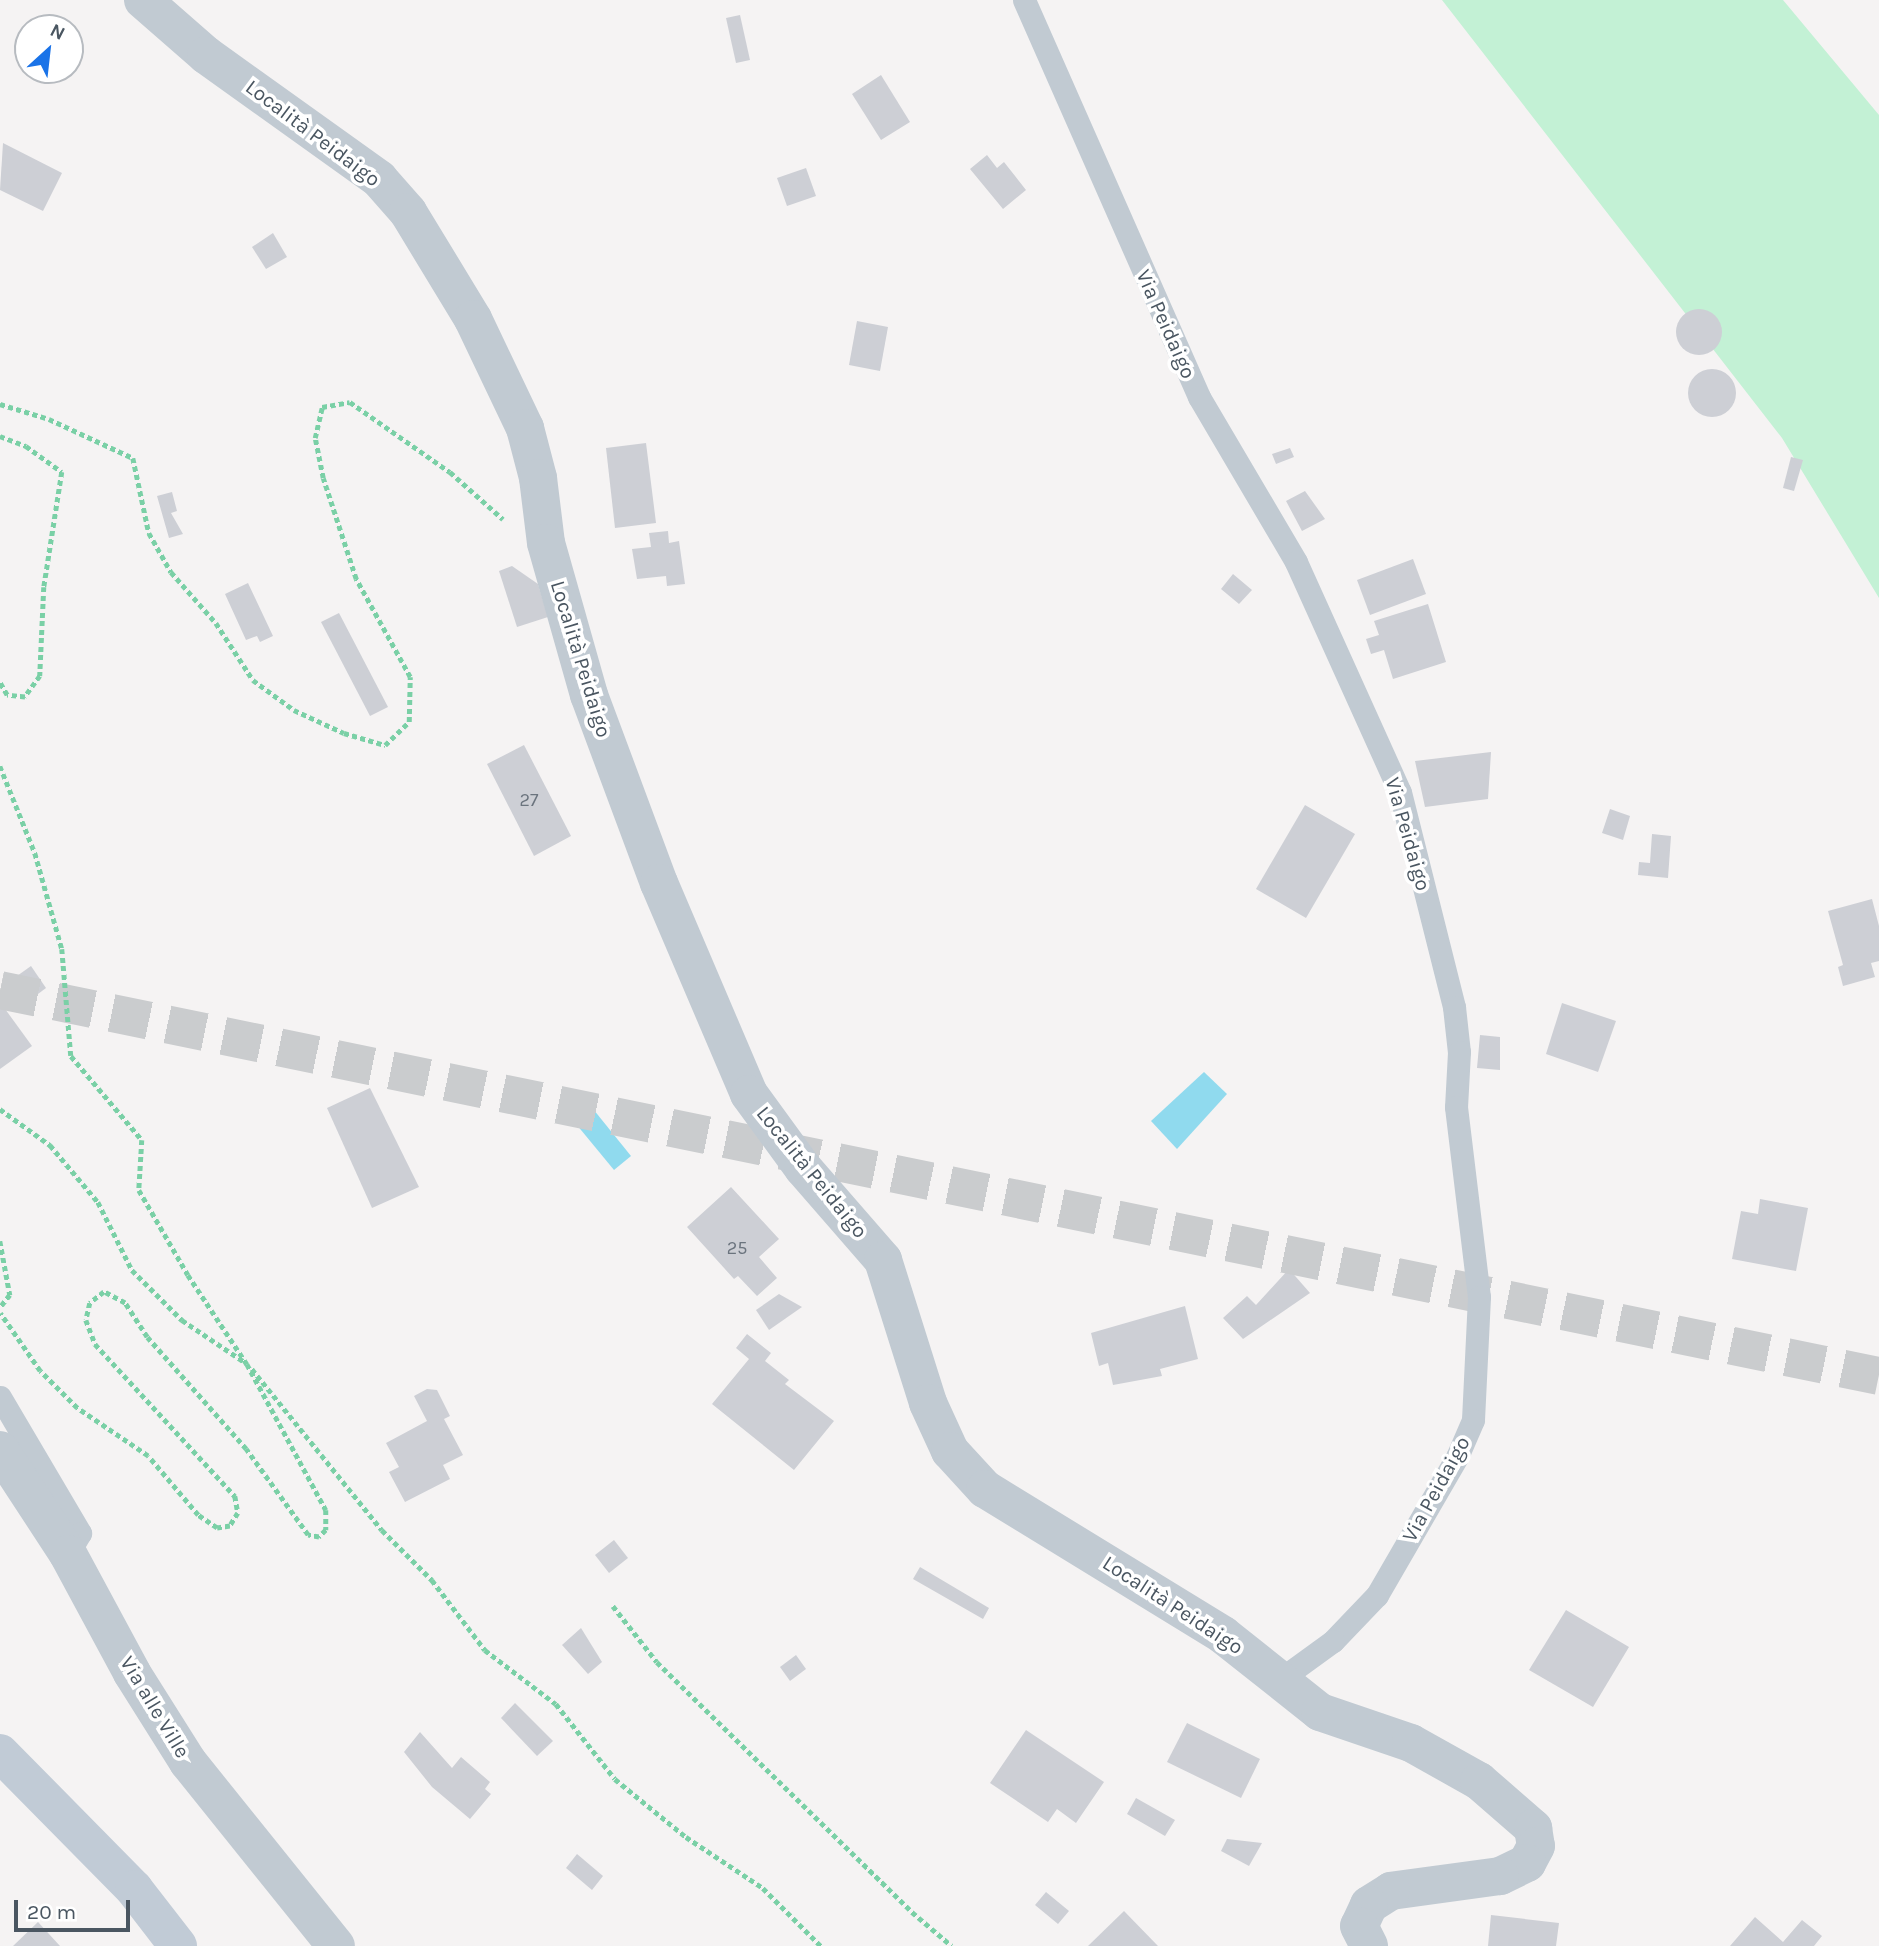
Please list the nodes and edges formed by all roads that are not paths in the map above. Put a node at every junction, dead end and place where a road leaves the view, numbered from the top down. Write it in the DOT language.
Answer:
graph roads {
  1 [pos="144,0"];
  2 [pos="1024,0"];
  3 [pos="0,1397"];
  4 [pos="0,1450"];
  5 [pos="68,1554"];
  6 [pos="1282,1678"];
  7 [pos="0,1753"];
  8 [pos="178,1946"];
  9 [pos="336,1946"];
  10 [pos="1369,1946"];
  1 -- 6 [label="street, Località Peidaigo"];
  2 -- 6 [label="lane, Via Peidaigo"];
  3 -- 5 [label="lane"];
  4 -- 5 [label="street, Via alle Ville"];
  5 -- 9 [label="street, Via alle Ville"];
  6 -- 10 [label="street, Località Peidaigo"];
  7 -- 8 [label="main road"];
}
